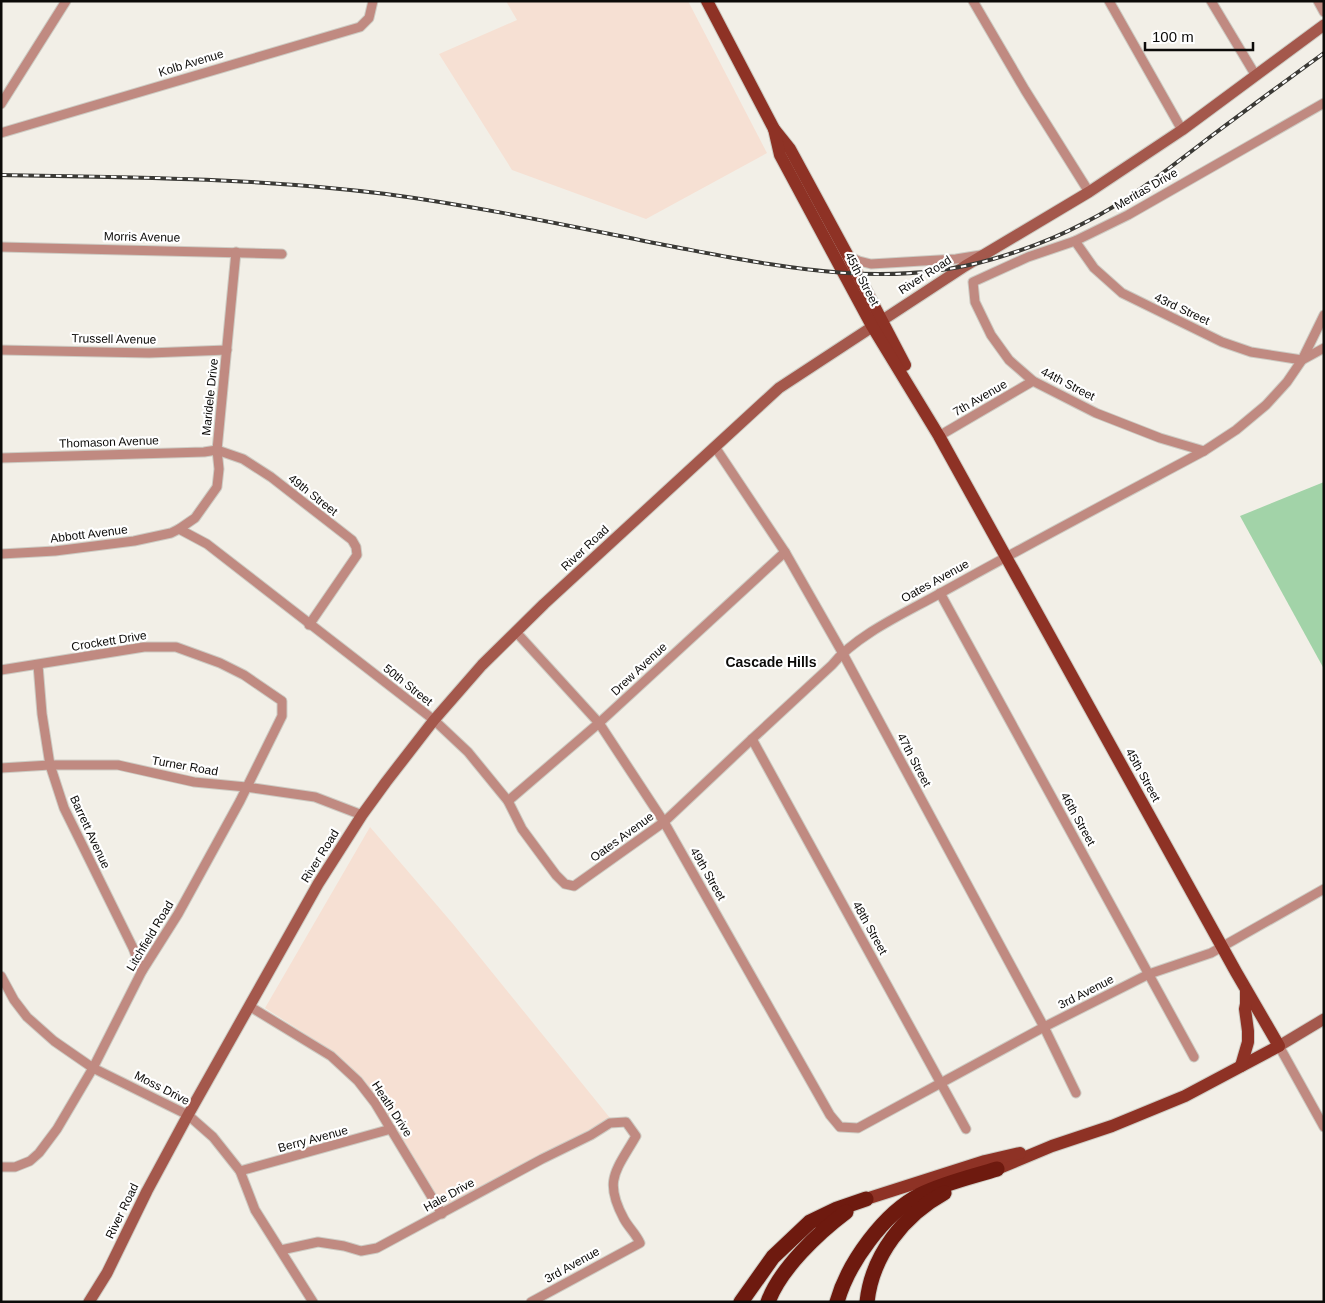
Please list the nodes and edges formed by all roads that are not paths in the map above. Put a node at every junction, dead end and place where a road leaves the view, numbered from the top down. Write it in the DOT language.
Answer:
graph roads {
  1 [pos="66,1"];
  2 [pos="373,1"];
  3 [pos="707,1"];
  4 [pos="973,1"];
  5 [pos="1109,1"];
  6 [pos="1211,1"];
  7 [pos="1318,1"];
  8 [pos="1324,12"];
  9 [pos="1324,25"];
  10 [pos="1256,76"];
  11 [pos="1324,103"];
  12 [pos="1,104"];
  13 [pos="774,129"];
  14 [pos="1182,130"];
  15 [pos="1,133"];
  16 [pos="1089,192"];
  17 [pos="1075,241"];
  18 [pos="1,247"];
  19 [pos="236,252"];
  20 [pos="282,254"];
  21 [pos="984,255"];
  22 [pos="848,256"];
  23 [pos="973,282"];
  24 [pos="1324,315"];
  25 [pos="877,323"];
  26 [pos="1324,348"];
  27 [pos="1,350"];
  28 [pos="227,350"];
  29 [pos="1302,360"];
  30 [pos="1033,381"];
  31 [pos="939,436"];
  32 [pos="714,447"];
  33 [pos="217,450"];
  34 [pos="1204,451"];
  35 [pos="1,458"];
  36 [pos="179,529"];
  37 [pos="785,552"];
  38 [pos="1,554"];
  39 [pos="1006,556"];
  40 [pos="940,593"];
  41 [pos="309,625"];
  42 [pos="516,632"];
  43 [pos="842,652"];
  44 [pos="38,665"];
  45 [pos="1,670"];
  46 [pos="270,694"];
  47 [pos="434,720"];
  48 [pos="599,723"];
  49 [pos="752,739"];
  50 [pos="50,764"];
  51 [pos="1,768"];
  52 [pos="246,787"];
  53 [pos="508,801"];
  54 [pos="362,815"];
  55 [pos="664,822"];
  56 [pos="585,878"];
  57 [pos="1324,889"];
  58 [pos="1223,946"];
  59 [pos="142,971"];
  60 [pos="1149,974"];
  61 [pos="1,976"];
  62 [pos="1246,990"];
  63 [pos="1246,1004"];
  64 [pos="249,1006"];
  65 [pos="1324,1019"];
  66 [pos="1044,1027"];
  67 [pos="1279,1046"];
  68 [pos="1194,1057"];
  69 [pos="1256,1058"];
  70 [pos="1241,1066"];
  71 [pos="93,1068"];
  72 [pos="941,1084"];
  73 [pos="1076,1093"];
  74 [pos="188,1115"];
  75 [pos="863,1125"];
  76 [pos="1324,1127"];
  77 [pos="966,1129"];
  78 [pos="391,1130"];
  79 [pos="1052,1146"];
  80 [pos="1,1167"];
  81 [pos="997,1169"];
  82 [pos="240,1171"];
  83 [pos="866,1199"];
  84 [pos="442,1214"];
  85 [pos="281,1250"];
  86 [pos="626,1250"];
  87 [pos="89,1302"];
  88 [pos="313,1302"];
  89 [pos="531,1302"];
  90 [pos="742,1302"];
  91 [pos="768,1302"];
  92 [pos="837,1302"];
  93 [pos="867,1302"];
  1 -- 12 [label="street"];
  2 -- 15 [label="street, Kolb Avenue"];
  3 -- 13 [label="main road, 45th Street"];
  4 -- 16 [label="street"];
  5 -- 14 [label="street"];
  6 -- 10 [label="street"];
  7 -- 8 [label="street"];
  9 -- 10 [label="main road, River Road"];
  10 -- 14 [label="main road, River Road"];
  11 -- 17 [label="street, Meritas Drive"];
  13 -- 22 [label="main road, 45th Street"];
  13 -- 25 [label="main road, 45th Street"];
  14 -- 16 [label="main road, River Road"];
  16 -- 21 [label="main road, River Road"];
  17 -- 23 [label="street, Meritas Drive"];
  17 -- 29 [label="street, 43rd Street"];
  18 -- 19 [label="street, Morris Avenue"];
  19 -- 20 [label="street, Morris Avenue"];
  19 -- 28 [label="street, Maridele Drive"];
  21 -- 22 [label="street"];
  21 -- 25 [label="main road, River Road"];
  22 -- 25 [label="main road, 45th Street"];
  23 -- 30 [label="street, 44th Street"];
  24 -- 29 [label="street"];
  25 -- 31 [label="main road, 45th Street"];
  25 -- 32 [label="main road, River Road"];
  26 -- 29 [label="street, Oates Avenue"];
  27 -- 28 [label="street, Trussell Avenue"];
  28 -- 33 [label="street, Maridele Drive"];
  29 -- 34 [label="street, Oates Avenue"];
  30 -- 31 [label="street, 7th Avenue"];
  30 -- 34 [label="street, 44th Street"];
  31 -- 39 [label="main road, 45th Street"];
  32 -- 37 [label="street, 47th Street"];
  32 -- 42 [label="main road, River Road"];
  33 -- 35 [label="street, Thomason Avenue"];
  33 -- 36 [label="street, Maridele Drive"];
  33 -- 41 [label="street, 49th Street"];
  34 -- 39 [label="street, Oates Avenue"];
  36 -- 38 [label="street, Abbott Avenue"];
  36 -- 41 [label="street, 50th Street"];
  37 -- 43 [label="street, 47th Street"];
  37 -- 48 [label="street, Drew Avenue"];
  39 -- 40 [label="street, Oates Avenue"];
  39 -- 58 [label="main road, 45th Street"];
  40 -- 43 [label="street, Oates Avenue"];
  40 -- 60 [label="street, 46th Street"];
  41 -- 47 [label="street, 50th Street"];
  42 -- 47 [label="main road, River Road"];
  42 -- 48 [label="street, 49th Street"];
  43 -- 49 [label="street, Oates Avenue"];
  43 -- 66 [label="street, 47th Street"];
  44 -- 45 [label="street, Crockett Drive"];
  44 -- 46 [label="street, Crockett Drive"];
  44 -- 50 [label="street, Barrett Avenue"];
  46 -- 52 [label="street, Litchfield Road"];
  47 -- 53 [label="street, 50th Street"];
  47 -- 54 [label="main road, River Road"];
  48 -- 53 [label="street, Drew Avenue"];
  48 -- 55 [label="street, 49th Street"];
  49 -- 55 [label="street, Oates Avenue"];
  49 -- 72 [label="street, 48th Street"];
  50 -- 51 [label="street, Turner Road"];
  50 -- 52 [label="street, Turner Road"];
  50 -- 59 [label="street, Barrett Avenue"];
  52 -- 54 [label="street, Turner Road"];
  52 -- 59 [label="street, Litchfield Road"];
  53 -- 56 [label="street, 50th Street"];
  54 -- 64 [label="main road, River Road"];
  55 -- 56 [label="street, Oates Avenue"];
  55 -- 75 [label="street, 49th Street"];
  57 -- 58 [label="street, 3rd Avenue"];
  58 -- 60 [label="street, 3rd Avenue"];
  58 -- 62 [label="main road, 45th Street"];
  59 -- 71 [label="street, Litchfield Road"];
  60 -- 66 [label="street, 3rd Avenue"];
  60 -- 68 [label="street, 46th Street"];
  61 -- 71 [label="street, Moss Drive"];
  62 -- 63 [label="main road"];
  62 -- 67 [label="main road, 45th Street"];
  63 -- 69 [label="main road"];
  63 -- 70 [label="main road"];
  64 -- 74 [label="main road, River Road"];
  64 -- 78 [label="street, Heath Drive"];
  65 -- 67 [label="main road"];
  66 -- 72 [label="street, 3rd Avenue"];
  66 -- 73 [label="street, 47th Street"];
  67 -- 69 [label="main road"];
  67 -- 76 [label="street, 45th Street"];
  69 -- 70 [label="main road"];
  70 -- 79 [label="main road"];
  71 -- 74 [label="street, Moss Drive"];
  71 -- 80 [label="street, Litchfield Road"];
  72 -- 75 [label="street, 3rd Avenue"];
  72 -- 77 [label="street, 48th Street"];
  74 -- 82 [label="street, Moss Drive"];
  74 -- 87 [label="main road, River Road"];
  78 -- 82 [label="street, Berry Avenue"];
  78 -- 84 [label="street, Heath Drive"];
  79 -- 81 [label="main road"];
  79 -- 83 [label="main road"];
  81 -- 92 [label="highway"];
  81 -- 93 [label="highway"];
  82 -- 85 [label="street, Moss Drive"];
  83 -- 90 [label="highway"];
  83 -- 91 [label="highway"];
  84 -- 85 [label="street, Hale Drive"];
  84 -- 86 [label="street, Hale Drive"];
  85 -- 88 [label="street, Moss Drive"];
  86 -- 89 [label="street, 3rd Avenue"];
}
